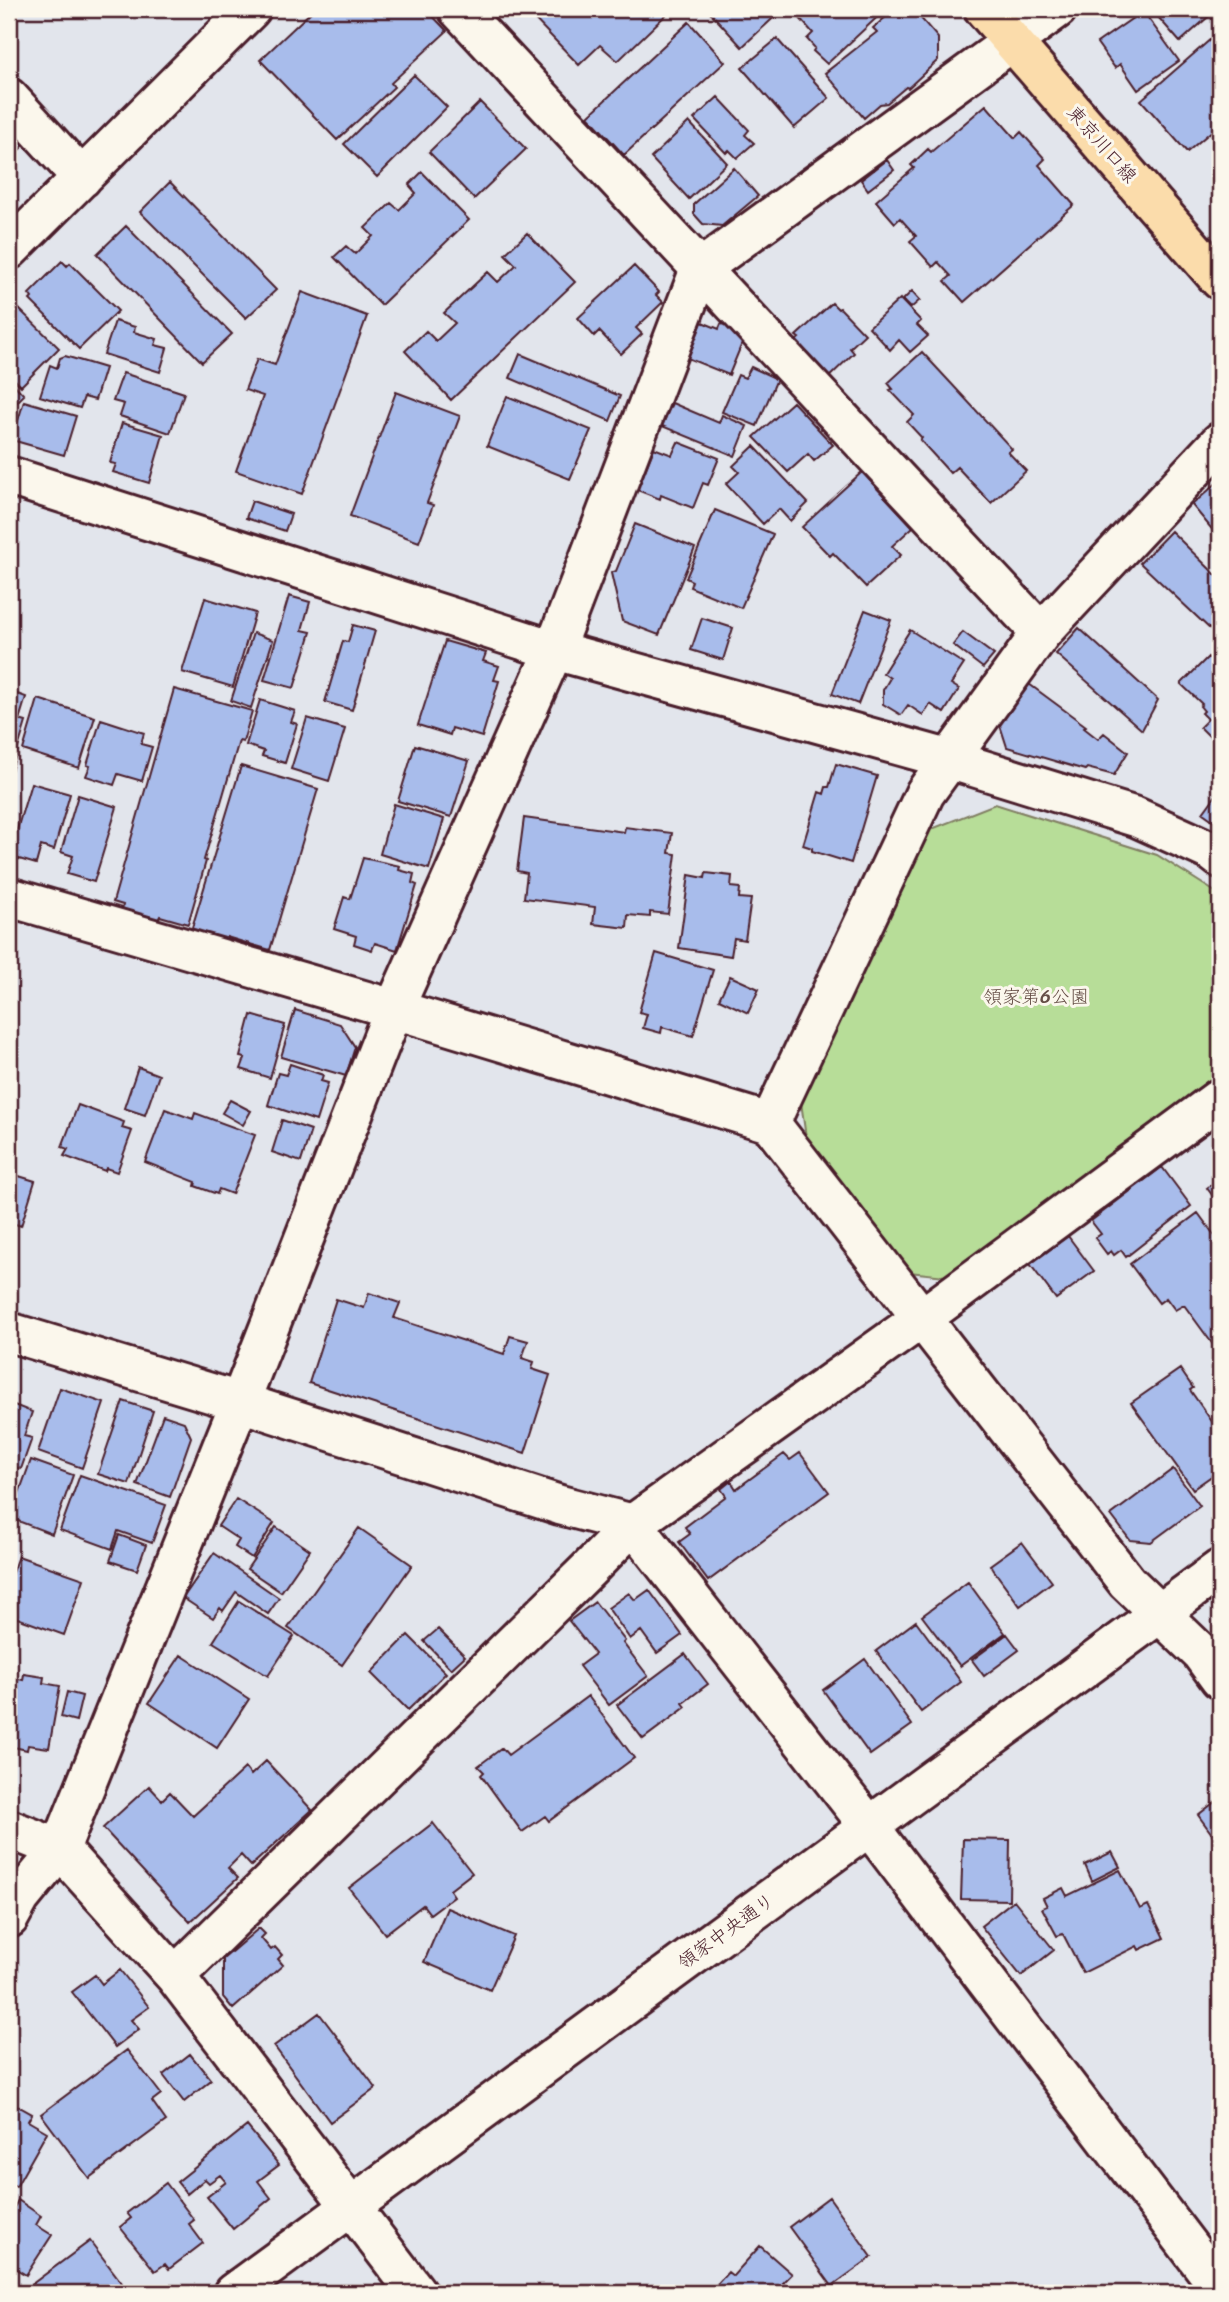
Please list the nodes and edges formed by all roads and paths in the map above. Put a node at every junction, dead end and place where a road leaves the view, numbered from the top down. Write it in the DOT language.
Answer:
graph roads {
  1 [pos="251,9"];
  2 [pos="458,9"];
  3 [pos="984,9"];
  4 [pos="1056,9"];
  5 [pos="1012,41"];
  6 [pos="9,98"];
  7 [pos="82,178"];
  8 [pos="9,250"];
  9 [pos="700,269"];
  10 [pos="1220,280"];
  11 [pos="1220,442"];
  12 [pos="9,476"];
  13 [pos="1041,633"];
  14 [pos="554,650"];
  15 [pos="948,759"];
  16 [pos="1220,858"];
  17 [pos="9,897"];
  18 [pos="394,1009"];
  19 [pos="1220,1098"];
  20 [pos="770,1123"];
  21 [pos="922,1318"];
  22 [pos="9,1332"];
  23 [pos="240,1402"];
  24 [pos="633,1524"];
  25 [pos="1220,1569"];
  26 [pos="1160,1611"];
  27 [pos="1220,1679"];
  28 [pos="869,1826"];
  29 [pos="9,1829"];
  30 [pos="60,1849"];
  31 [pos="9,1918"];
  32 [pos="175,1976"];
  33 [pos="352,2205"];
  34 [pos="1220,2288"];
  35 [pos="233,2293"];
  36 [pos="417,2293"];
  1 -- 7 [label="street"];
  2 -- 9 [label="street"];
  3 -- 5 [label="main road, 東京川口線"];
  4 -- 5 [label="street"];
  5 -- 9 [label="street"];
  5 -- 10 [label="main road, 東京川口線"];
  6 -- 7 [label="street"];
  7 -- 8 [label="street"];
  9 -- 13 [label="street"];
  9 -- 14 [label="street"];
  11 -- 13 [label="street"];
  12 -- 14 [label="street"];
  13 -- 15 [label="street"];
  14 -- 15 [label="street"];
  14 -- 18 [label="street"];
  15 -- 16 [label="street"];
  15 -- 20 [label="street"];
  17 -- 18 [label="street"];
  18 -- 20 [label="street"];
  18 -- 23 [label="street"];
  19 -- 21 [label="street"];
  20 -- 21 [label="street"];
  21 -- 24 [label="street"];
  21 -- 26 [label="street"];
  22 -- 23 [label="street"];
  23 -- 24 [label="street"];
  23 -- 30 [label="street"];
  24 -- 28 [label="street"];
  24 -- 32 [label="street"];
  25 -- 26 [label="street, 領家中央通り"];
  26 -- 27 [label="street"];
  26 -- 28 [label="street, 領家中央通り"];
  28 -- 33 [label="street, 領家中央通り"];
  28 -- 34 [label="street"];
  29 -- 30 [label="street"];
  30 -- 31 [label="street"];
  30 -- 32 [label="street"];
  32 -- 33 [label="street"];
  33 -- 35 [label="street, 領家中央通り"];
  33 -- 36 [label="street"];
}
